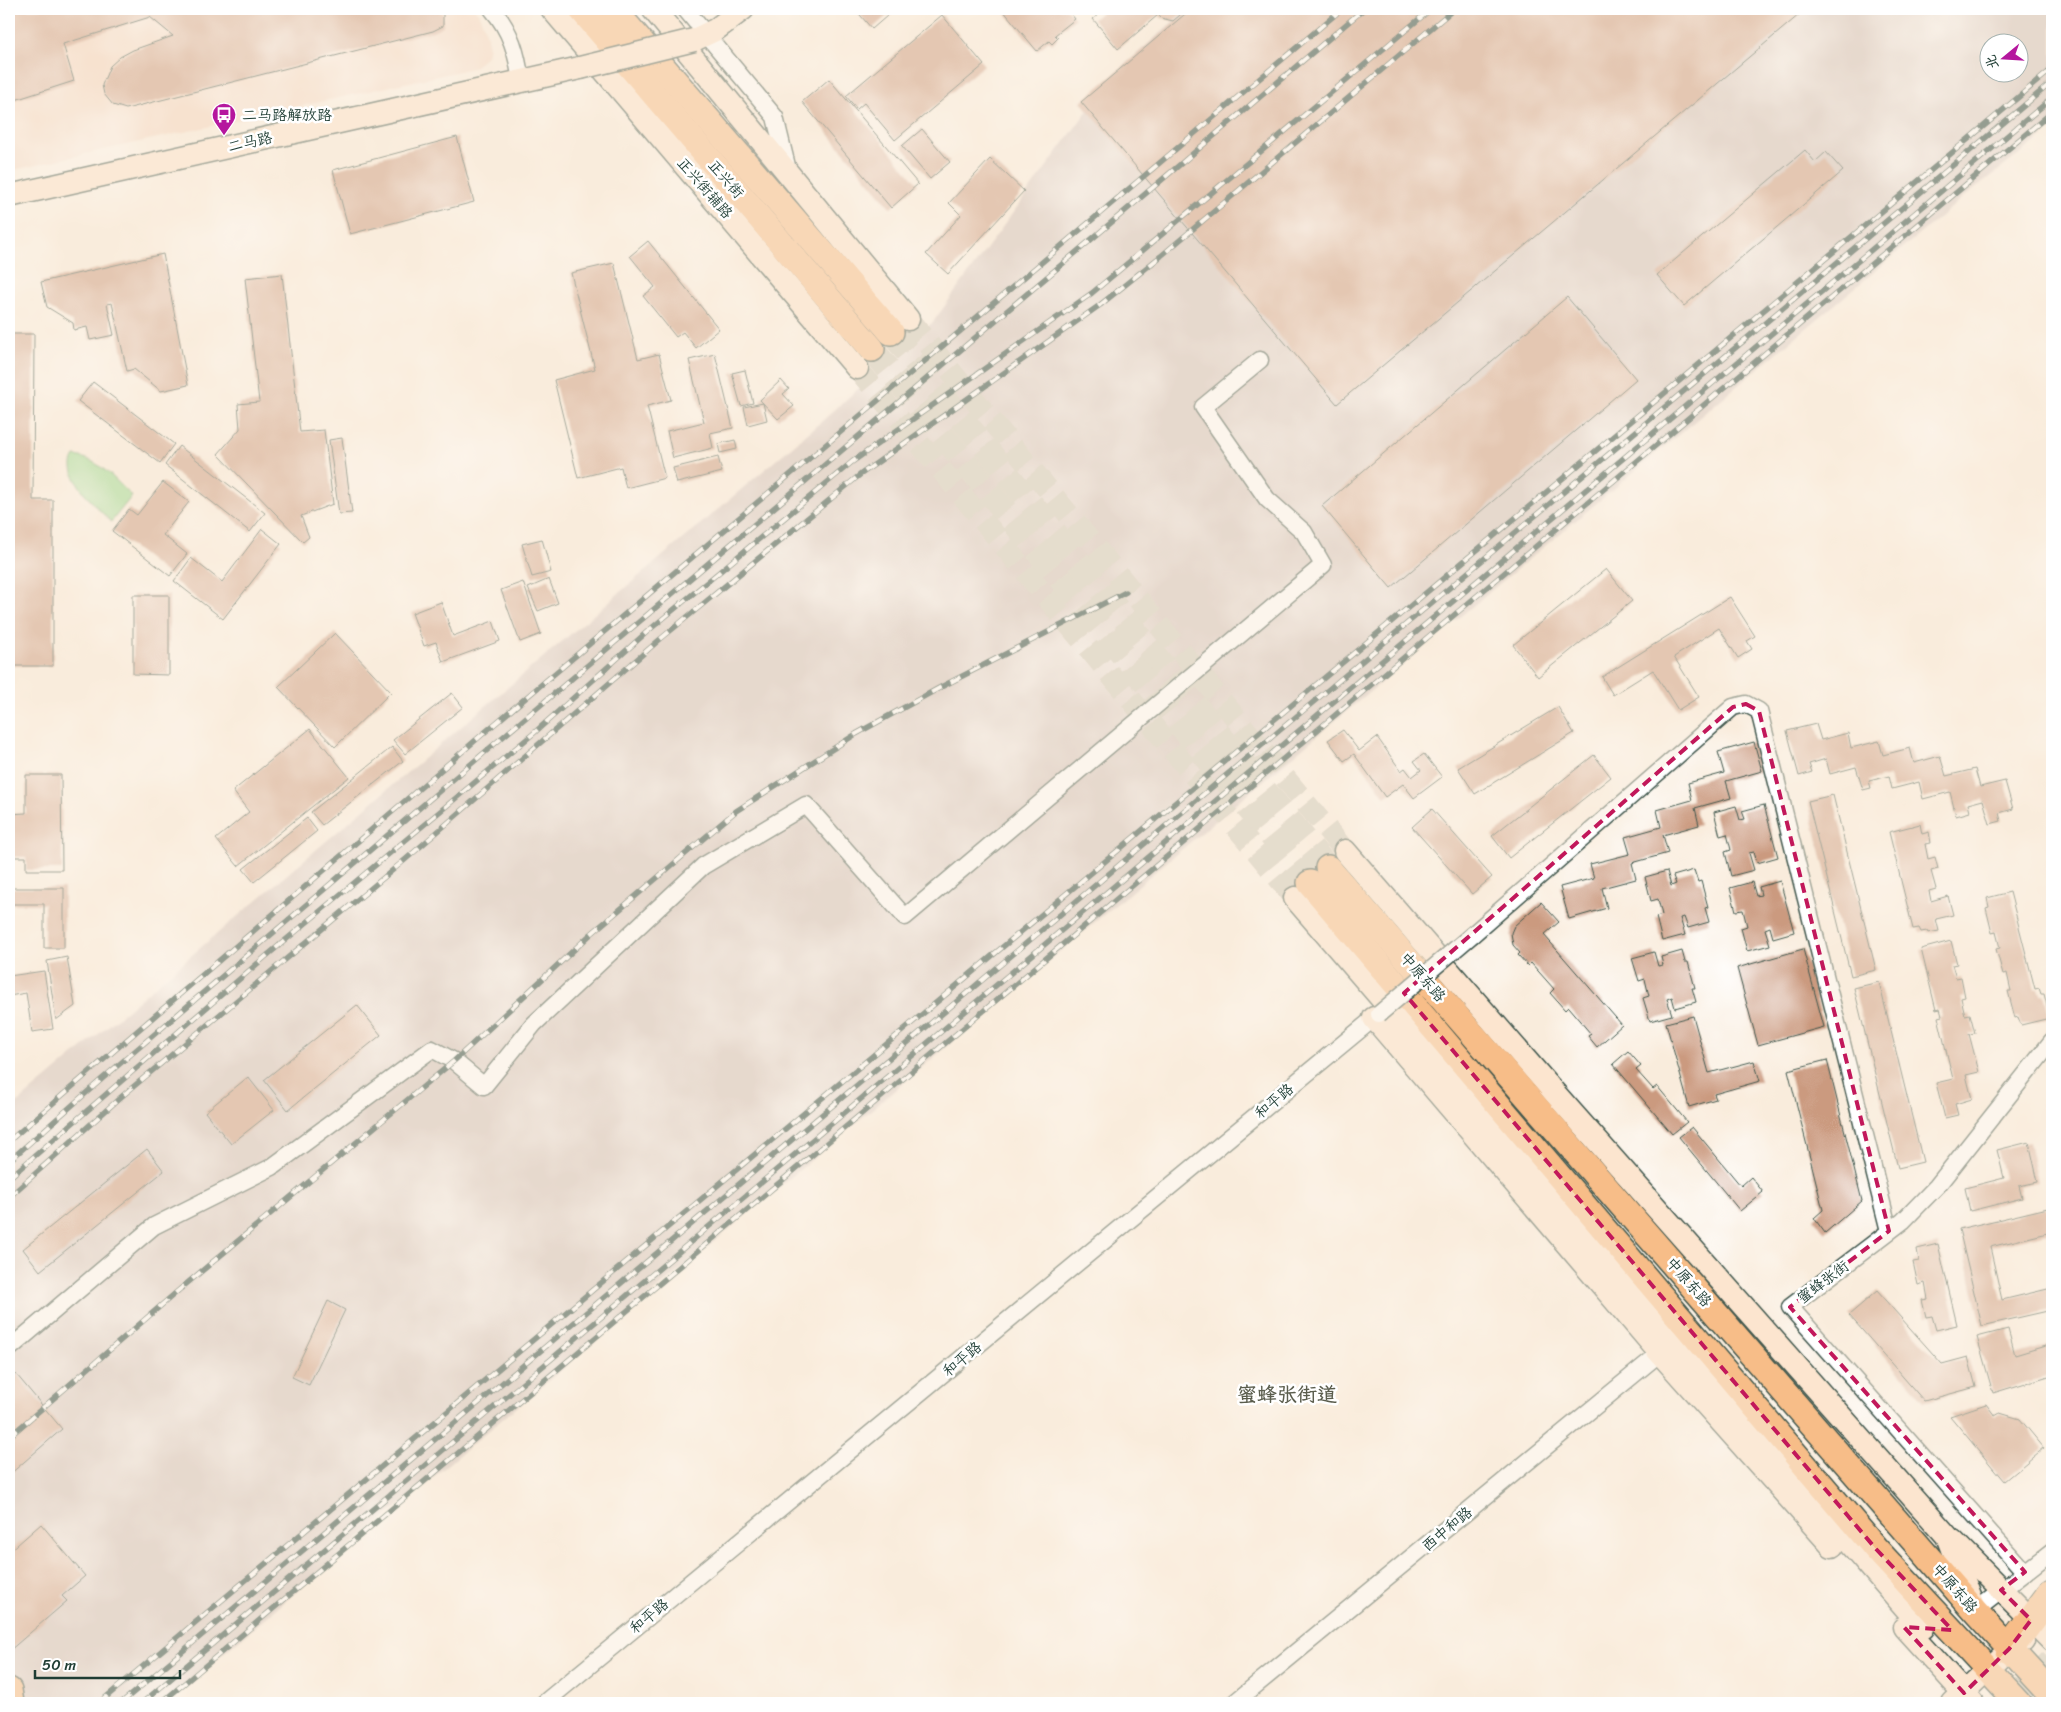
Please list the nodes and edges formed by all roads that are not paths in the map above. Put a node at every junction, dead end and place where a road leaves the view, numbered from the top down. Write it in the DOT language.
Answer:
graph roads {
  1 [pos="492,9"];
  2 [pos="552,9"];
  3 [pos="581,9"];
  4 [pos="613,9"];
  5 [pos="652,9"];
  6 [pos="685,9"];
  7 [pos="743,9"];
  8 [pos="701,37"];
  9 [pos="521,82"];
  10 [pos="788,172"];
  11 [pos="9,196"];
  12 [pos="900,325"];
  13 [pos="864,358"];
  14 [pos="1260,360"];
  15 [pos="1319,875"];
  16 [pos="1377,1016"];
  17 [pos="2052,1041"];
  18 [pos="1889,1231"];
  19 [pos="9,1349"];
  20 [pos="1660,1353"];
  21 [pos="1948,1536"];
  22 [pos="2052,1551"];
  23 [pos="2025,1572"];
  24 [pos="2001,1590"];
  25 [pos="2052,1592"];
  26 [pos="1975,1611"];
  27 [pos="1914,1627"];
  28 [pos="2044,1629"];
  29 [pos="1952,1630"];
  30 [pos="2009,1649"];
  31 [pos="1988,1669"];
  32 [pos="9,1690"];
  33 [pos="2052,1695"];
  34 [pos="1963,1700"];
  35 [pos="11,1703"];
  36 [pos="544,1703"];
  37 [pos="1234,1703"];
  38 [pos="2019,1703"];
  1 -- 9 [label="street"];
  2 -- 13 [label="street, 正兴街辅路"];
  3 -- 13 [label="main road, 正兴街"];
  4 -- 12 [label="main road, 正兴街"];
  5 -- 10 [label="street"];
  6 -- 8 [label="street"];
  7 -- 8 [label="street"];
  8 -- 9 [label="street, 二马路, bridge"];
  8 -- 10 [label="street"];
  9 -- 11 [label="street, 二马路"];
  10 -- 12 [label="street"];
  14 -- 19 [label="street"];
  15 -- 21 [label="street"];
  15 -- 26 [label="main road, 中原东路"];
  15 -- 27 [label="street"];
  15 -- 29 [label="main road, 中原东路"];
  16 -- 18 [label="street, 和平路, bridge"];
  16 -- 20 [label="street"];
  16 -- 36 [label="street, 和平路"];
  17 -- 18 [label="street, 蜜蜂张街"];
  18 -- 23 [label="street, 蜜蜂张街"];
  20 -- 27 [label="street"];
  20 -- 37 [label="street, 西中和路"];
  21 -- 24 [label="street"];
  21 -- 26 [label="street"];
  22 -- 23 [label="street"];
  23 -- 24 [label="street"];
  24 -- 26 [label="street"];
  24 -- 28 [label="street"];
  25 -- 28 [label="highway"];
  26 -- 30 [label="main road, 中原东路"];
  27 -- 29 [label="street"];
  27 -- 34 [label="street"];
  28 -- 30 [label="highway"];
  29 -- 31 [label="main road, 中原东路"];
  30 -- 31 [label="street"];
  30 -- 33 [label="main road, 中原东路"];
  31 -- 34 [label="street"];
  31 -- 38 [label="main road, 中原东路"];
  32 -- 35 [label="main road"];
}
